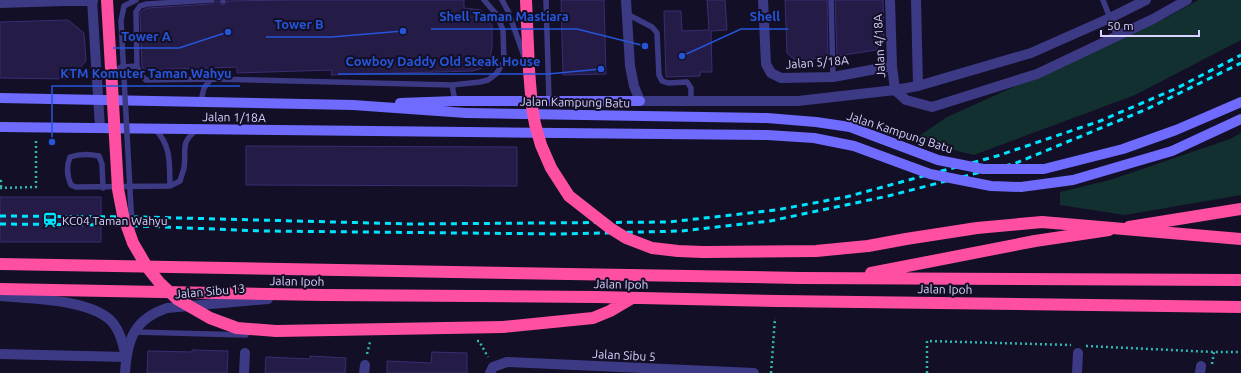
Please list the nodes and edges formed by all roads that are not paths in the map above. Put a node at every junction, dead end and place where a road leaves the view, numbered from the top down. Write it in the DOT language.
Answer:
graph roads {
  1 [pos="64,0"];
  2 [pos="107,0"];
  3 [pos="136,0"];
  4 [pos="212,0"];
  5 [pos="484,0"];
  6 [pos="502,0"];
  7 [pos="526,0"];
  8 [pos="546,0"];
  9 [pos="626,0"];
  10 [pos="763,0"];
  11 [pos="831,0"];
  12 [pos="890,0"];
  13 [pos="916,0"];
  14 [pos="1103,0"];
  15 [pos="1146,0"];
  16 [pos="93,1"];
  17 [pos="1181,2"];
  18 [pos="0,3"];
  19 [pos="627,14"];
  20 [pos="1110,18"];
  21 [pos="1117,36"];
  22 [pos="137,66"];
  23 [pos="892,66"];
  24 [pos="529,70"];
  25 [pos="833,77"];
  26 [pos="211,79"];
  27 [pos="452,85"];
  28 [pos="918,86"];
  29 [pos="895,90"];
  30 [pos="0,98"];
  31 [pos="98,99"];
  32 [pos="117,100"];
  33 [pos="549,100"];
  34 [pos="201,101"];
  35 [pos="456,101"];
  36 [pos="640,101"];
  37 [pos="691,101"];
  38 [pos="1241,102"];
  39 [pos="352,105"];
  40 [pos="466,114"];
  41 [pos="1241,119"];
  42 [pos="0,127"];
  43 [pos="100,128"];
  44 [pos="155,129"];
  45 [pos="197,129"];
  46 [pos="170,186"];
  47 [pos="103,188"];
  48 [pos="1241,209"];
  49 [pos="1241,239"];
  50 [pos="133,243"];
  51 [pos="0,264"];
  52 [pos="841,278"];
  53 [pos="1241,280"];
  54 [pos="0,289"];
  55 [pos="0,296"];
  56 [pos="324,296"];
  57 [pos="632,298"];
  58 [pos="1241,307"];
  59 [pos="135,332"];
  60 [pos="246,335"];
  61 [pos="245,353"];
  62 [pos="1078,353"];
  63 [pos="0,354"];
  64 [pos="126,357"];
  65 [pos="491,370"];
  66 [pos="125,373"];
  67 [pos="244,373"];
  68 [pos="754,373"];
  69 [pos="1077,373"];
  1 -- 16 [label="street"];
  1 -- 18 [label="street"];
  2 -- 50 [label="highway, bridge"];
  3 -- 50 [label="lane, bridge"];
  4 -- 22 [label="lane"];
  5 -- 27 [label="lane"];
  6 -- 24 [label="lane"];
  7 -- 24 [label="highway"];
  8 -- 33 [label="lane"];
  9 -- 19 [label="street"];
  10 -- 25 [label="street, Jalan 5/18A"];
  11 -- 25 [label="lane"];
  12 -- 23 [label="street, Jalan 4/18A"];
  13 -- 28 [label="street"];
  14 -- 20 [label="lane"];
  15 -- 20 [label="street"];
  16 -- 31 [label="street"];
  17 -- 21 [label="street"];
  19 -- 36 [label="street"];
  19 -- 37 [label="lane"];
  20 -- 21 [label="lane"];
  20 -- 28 [label="street"];
  21 -- 29 [label="street"];
  22 -- 26 [label="lane"];
  22 -- 32 [label="lane"];
  23 -- 25 [label="street, Jalan 5/18A"];
  23 -- 29 [label="street, Jalan 4/18A"];
  24 -- 49 [label="highway, bridge"];
  26 -- 27 [label="lane"];
  26 -- 34 [label="lane"];
  27 -- 35 [label="lane"];
  28 -- 29 [label="street"];
  29 -- 37 [label="street"];
  30 -- 31 [label="street, Jalan 1/18A"];
  31 -- 32 [label="street, Jalan 1/18A"];
  31 -- 43 [label="street"];
  32 -- 34 [label="street, Jalan 1/18A"];
  33 -- 35 [label="street"];
  33 -- 36 [label="street"];
  34 -- 39 [label="street, Jalan 1/18A"];
  35 -- 39 [label="street"];
  36 -- 37 [label="street"];
  38 -- 40 [label="street, Jalan Kampung Batu, bridge"];
  39 -- 40 [label="street, Jalan 1/18A"];
  41 -- 45 [label="street, Jalan 1/18A, bridge"];
  42 -- 43 [label="street, Jalan 1/18A"];
  43 -- 44 [label="street, Jalan 1/18A"];
  44 -- 45 [label="street, Jalan 1/18A"];
  44 -- 46 [label="lane"];
  45 -- 46 [label="lane"];
  46 -- 47 [label="lane"];
  47 -- 47 [label="lane"];
  48 -- 52 [label="highway"];
  50 -- 57 [label="highway, bridge"];
  51 -- 52 [label="highway, Jalan Ipoh"];
  52 -- 53 [label="highway, Jalan Ipoh"];
  54 -- 56 [label="highway, Jalan Ipoh"];
  55 -- 64 [label="street, Jalan Sibu 13"];
  56 -- 57 [label="highway, Jalan Ipoh"];
  56 -- 59 [label="street, Jalan Sibu 13"];
  57 -- 58 [label="highway, Jalan Ipoh"];
  59 -- 60 [label="lane"];
  59 -- 64 [label="street, Jalan Sibu 13"];
  61 -- 67 [label="street"];
  62 -- 69 [label="street"];
  63 -- 64 [label="street"];
  64 -- 66 [label="street, Jalan Sibu 13"];
  65 -- 68 [label="street, Jalan Sibu 5"];
}
